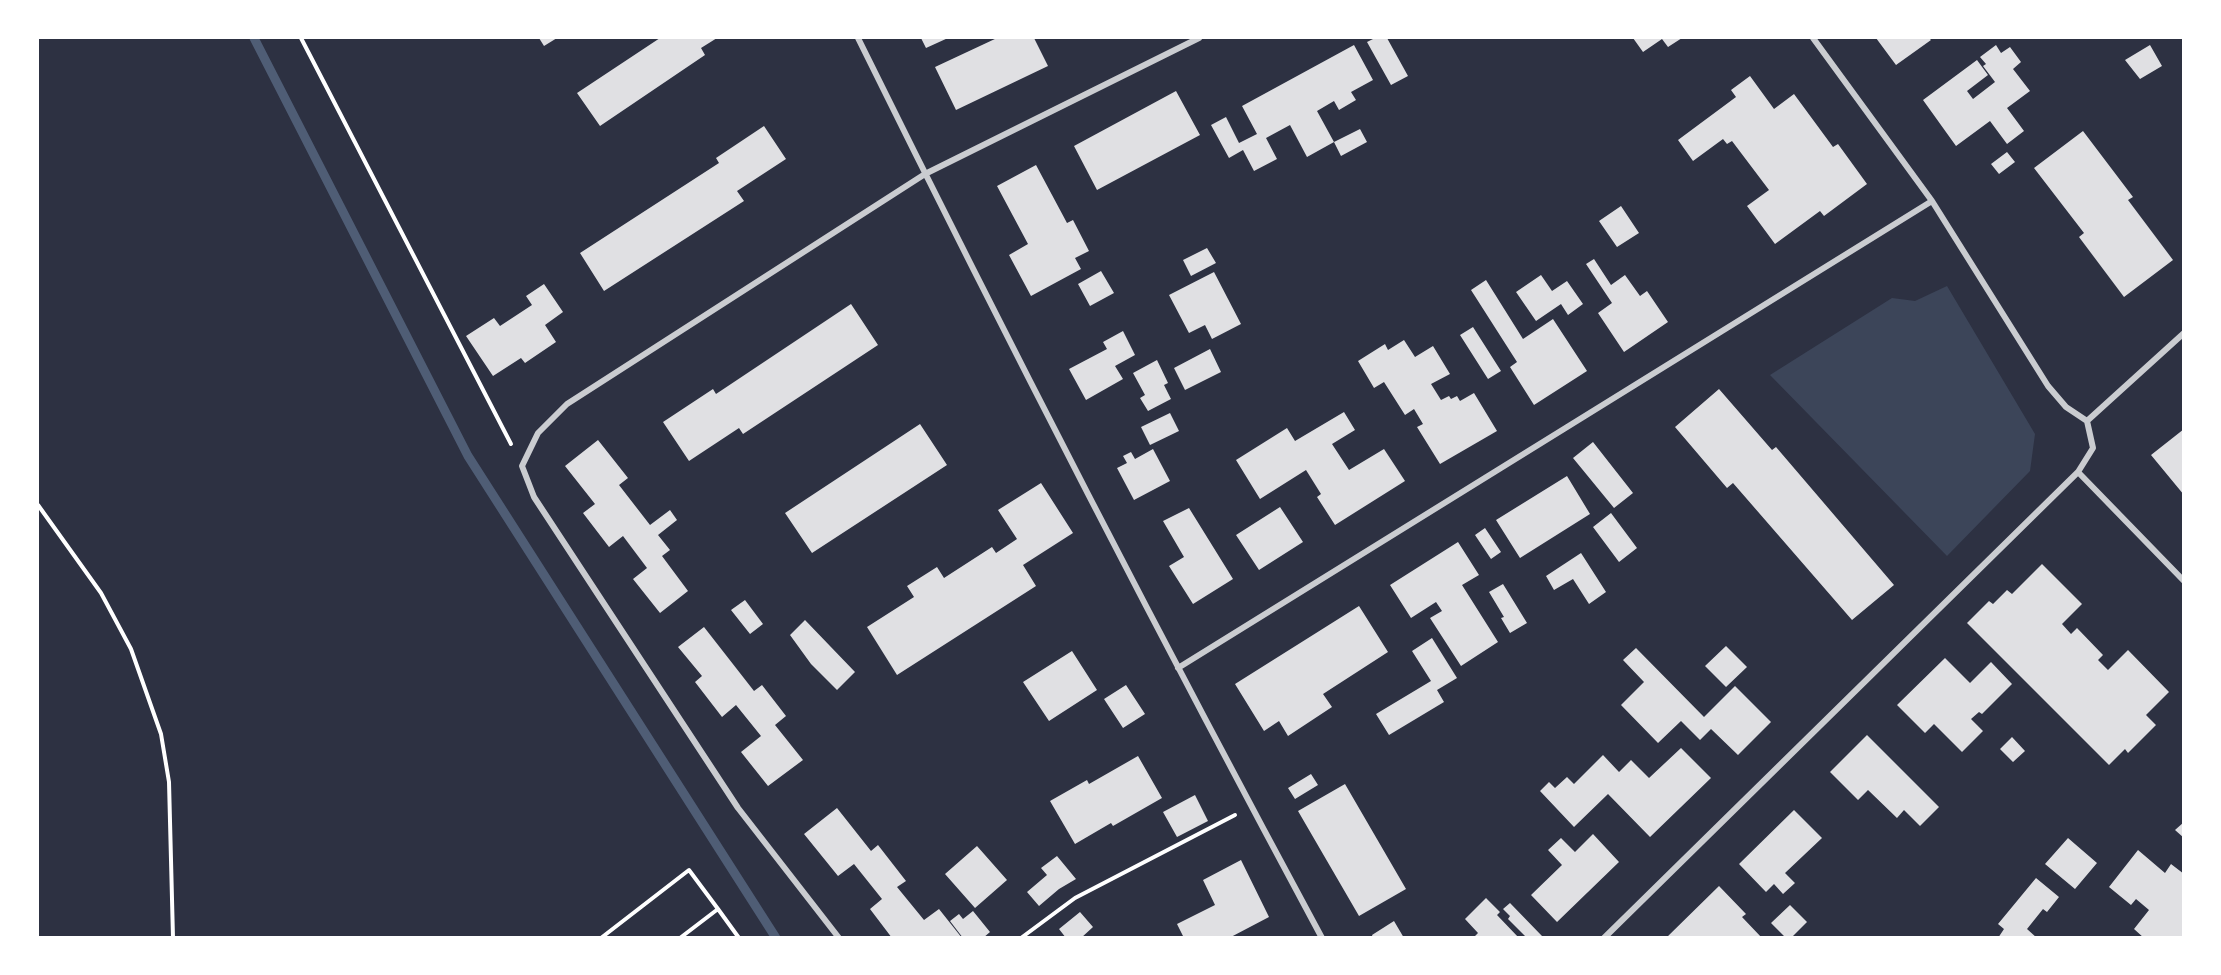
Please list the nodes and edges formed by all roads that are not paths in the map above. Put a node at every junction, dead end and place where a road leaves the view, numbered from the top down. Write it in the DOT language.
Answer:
graph roads {
  1 [pos="858,38"];
  2 [pos="1199,38"];
  3 [pos="1812,38"];
  4 [pos="925,174"];
  5 [pos="1932,201"];
  6 [pos="2184,333"];
  7 [pos="2087,421"];
  8 [pos="2078,472"];
  9 [pos="2184,581"];
  10 [pos="1179,668"];
  11 [pos="839,938"];
  12 [pos="1322,938"];
  13 [pos="1604,938"];
  1 -- 4 [label="street"];
  2 -- 4 [label="street"];
  3 -- 5 [label="street"];
  4 -- 10 [label="street"];
  4 -- 11 [label="street"];
  5 -- 7 [label="street"];
  5 -- 10 [label="street"];
  6 -- 7 [label="street"];
  7 -- 8 [label="street"];
  8 -- 9 [label="street"];
  8 -- 13 [label="street"];
  10 -- 12 [label="street"];
}
